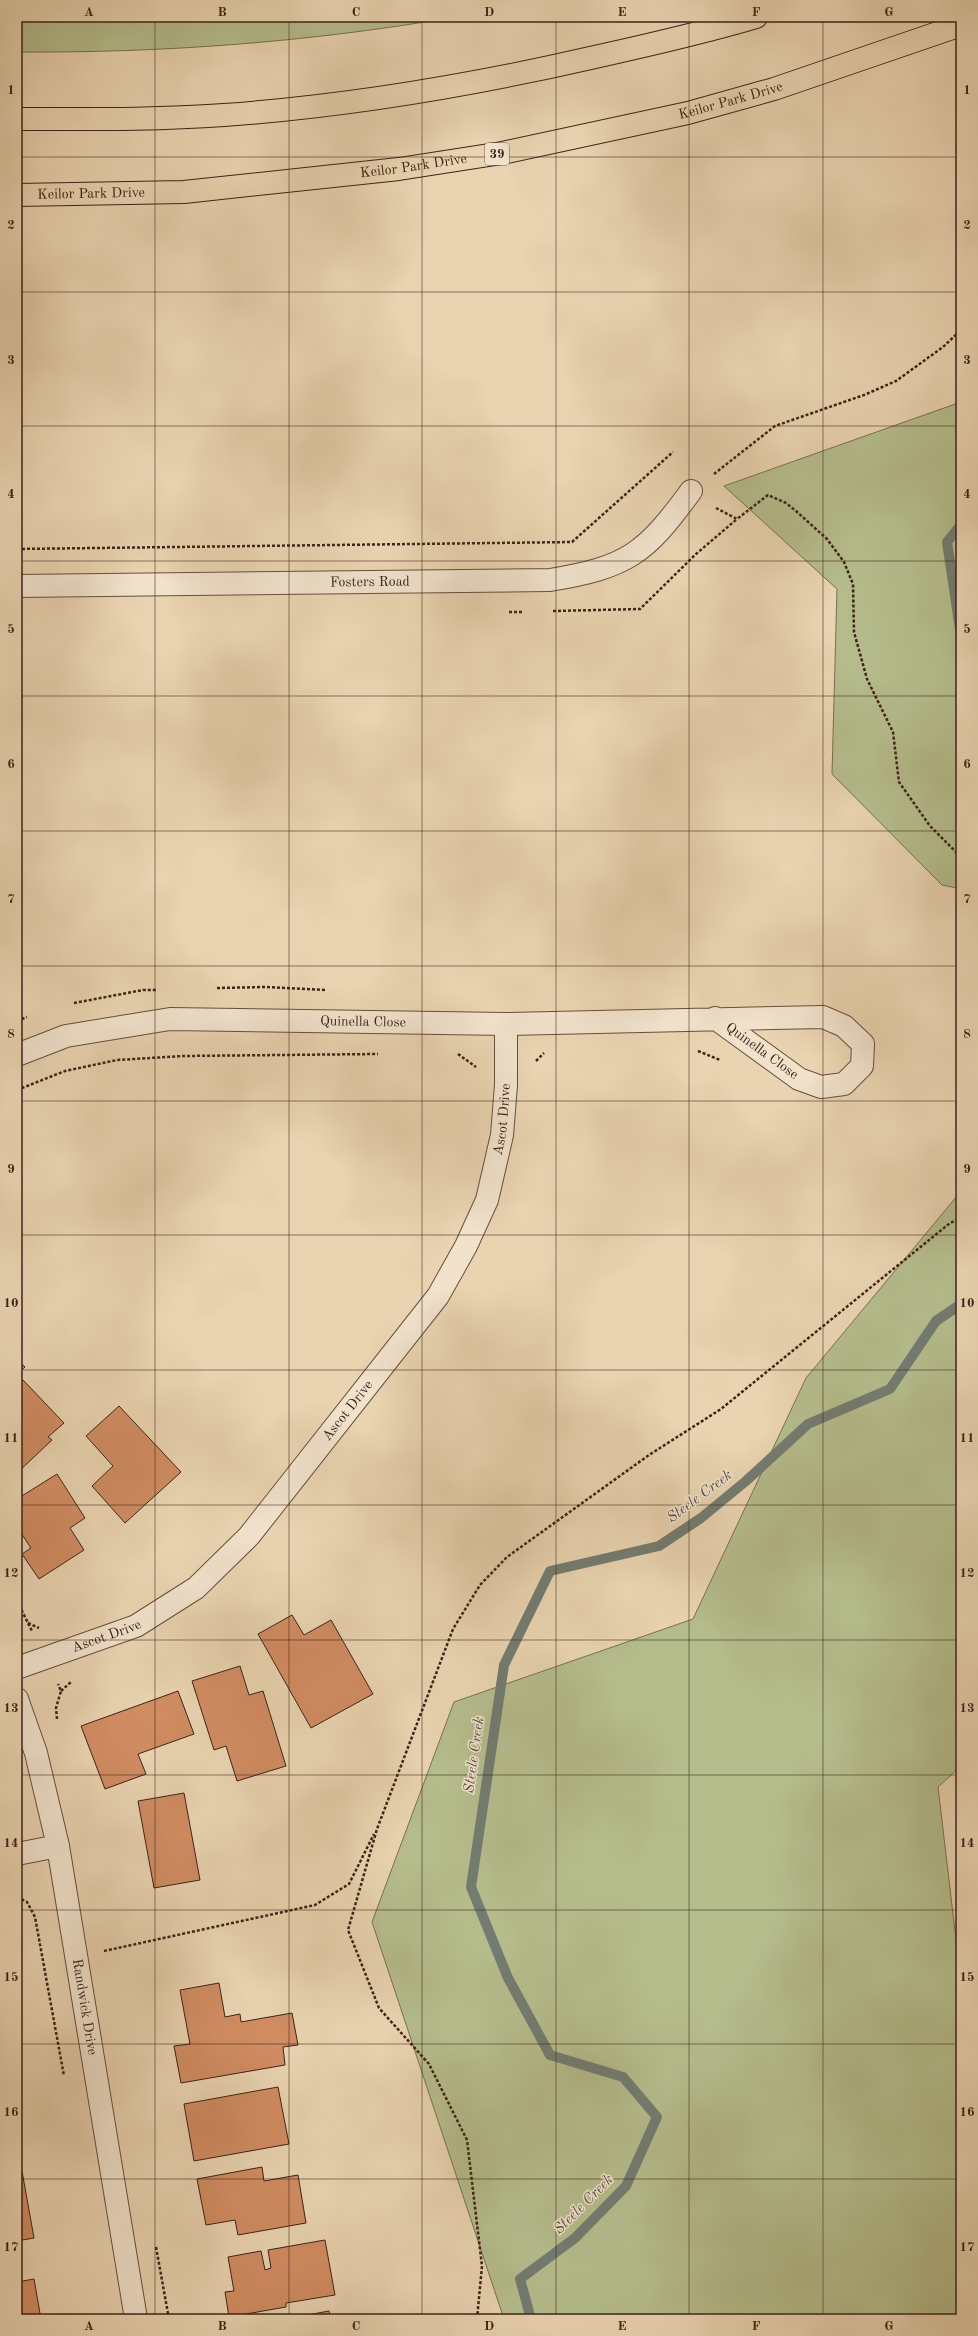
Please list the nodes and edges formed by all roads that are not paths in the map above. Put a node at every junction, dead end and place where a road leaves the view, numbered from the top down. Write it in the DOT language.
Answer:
graph roads {
  1 [pos="756,17"];
  2 [pos="961,25"];
  3 [pos="17,119"];
  4 [pos="17,195"];
  5 [pos="691,491"];
  6 [pos="17,586"];
  7 [pos="715,1018"];
  8 [pos="506,1024"];
  9 [pos="17,1055"];
  10 [pos="17,1668"];
  11 [pos="17,1699"];
  12 [pos="58,1846"];
  13 [pos="17,1854"];
  14 [pos="136,2319"];
  1 -- 3 [label="main road"];
  2 -- 4 [label="main road, Keilor Park Drive / 39"];
  5 -- 6 [label="street, Fosters Road"];
  7 -- 7 [label="street, Quinella Close"];
  7 -- 8 [label="street, Quinella Close"];
  8 -- 9 [label="street, Quinella Close"];
  8 -- 10 [label="street, Ascot Drive"];
  11 -- 12 [label="street, Randwick Drive"];
  12 -- 13 [label="street"];
  12 -- 14 [label="street, Randwick Drive"];
}
